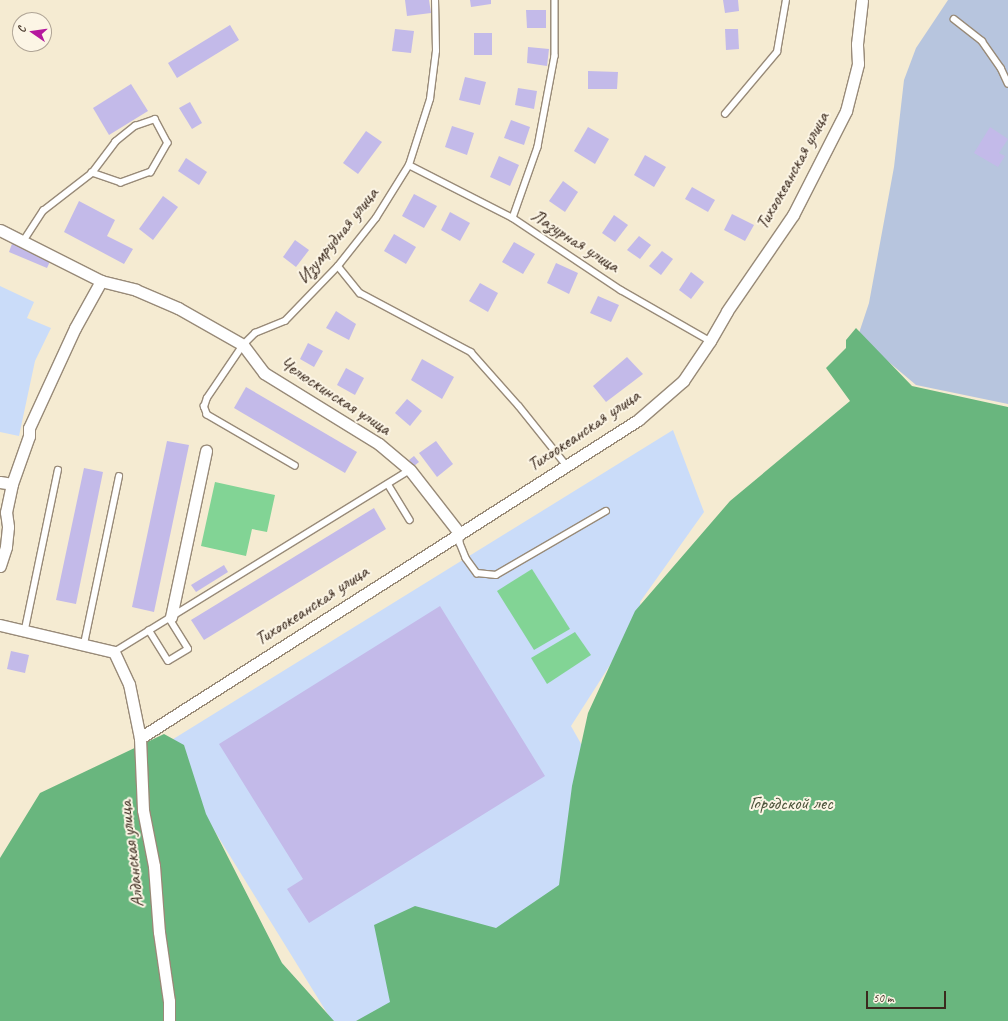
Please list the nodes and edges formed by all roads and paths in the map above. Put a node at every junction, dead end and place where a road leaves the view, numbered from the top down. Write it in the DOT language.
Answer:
graph roads {
  1 [pos="434,0"];
  2 [pos="555,0"];
  3 [pos="786,0"];
  4 [pos="862,0"];
  5 [pos="954,19"];
  6 [pos="1008,82"];
  7 [pos="725,114"];
  8 [pos="409,165"];
  9 [pos="92,173"];
  10 [pos="513,218"];
  11 [pos="0,230"];
  12 [pos="24,240"];
  13 [pos="338,266"];
  14 [pos="101,281"];
  15 [pos="710,341"];
  16 [pos="243,345"];
  17 [pos="206,451"];
  18 [pos="294,466"];
  19 [pos="567,466"];
  20 [pos="58,470"];
  21 [pos="410,470"];
  22 [pos="119,477"];
  23 [pos="0,482"];
  24 [pos="12,484"];
  25 [pos="388,484"];
  26 [pos="606,511"];
  27 [pos="410,520"];
  28 [pos="4,528"];
  29 [pos="460,534"];
  30 [pos="0,566"];
  31 [pos="170,617"];
  32 [pos="0,625"];
  33 [pos="25,630"];
  34 [pos="149,630"];
  35 [pos="84,644"];
  36 [pos="114,652"];
  37 [pos="140,738"];
  38 [pos="169,1021"];
  1 -- 8 [label="lane, Изумрудная улица"];
  2 -- 10 [label="lane, Лазурная улица"];
  3 -- 7 [label="lane"];
  4 -- 15 [label="street, Тихоокеанская улица"];
  5 -- 6 [label="lane"];
  8 -- 10 [label="lane"];
  8 -- 13 [label="lane, Изумрудная улица"];
  9 -- 9 [label="lane"];
  9 -- 12 [label="lane"];
  10 -- 15 [label="lane, Лазурная улица"];
  11 -- 12 [label="street, Челюскинская улица"];
  12 -- 14 [label="street, Челюскинская улица"];
  13 -- 16 [label="lane, Изумрудная улица"];
  13 -- 19 [label="lane"];
  14 -- 16 [label="street, Челюскинская улица"];
  14 -- 24 [label="street"];
  15 -- 19 [label="street, Тихоокеанская улица"];
  16 -- 18 [label="lane, Изумрудная улица"];
  16 -- 21 [label="street, Челюскинская улица"];
  17 -- 31 [label="street"];
  19 -- 29 [label="street, Тихоокеанская улица"];
  20 -- 33 [label="lane"];
  21 -- 25 [label="lane"];
  21 -- 29 [label="street, Челюскинская улица"];
  22 -- 35 [label="lane"];
  23 -- 24 [label="street"];
  24 -- 28 [label="street"];
  25 -- 27 [label="lane"];
  25 -- 31 [label="lane"];
  26 -- 29 [label="lane"];
  28 -- 30 [label="street"];
  29 -- 37 [label="street, Тихоокеанская улица"];
  31 -- 34 [label="lane"];
  31 -- 34 [label="lane"];
  32 -- 33 [label="street"];
  33 -- 35 [label="street"];
  34 -- 36 [label="lane"];
  35 -- 36 [label="street"];
  36 -- 37 [label="street, Алданская улица"];
  37 -- 38 [label="street, Алданская улица"];
}
